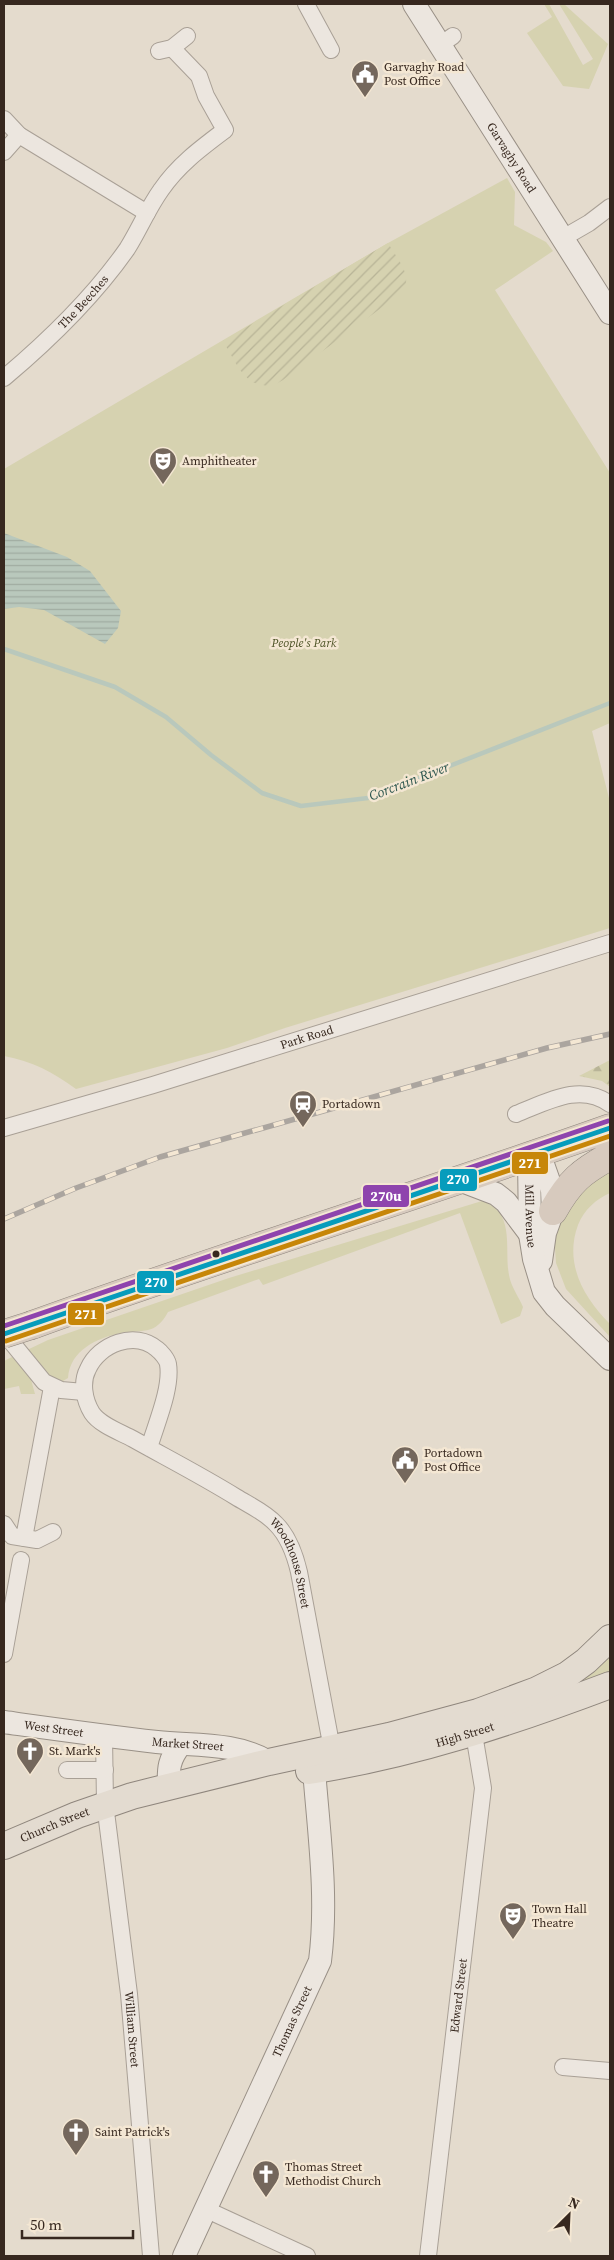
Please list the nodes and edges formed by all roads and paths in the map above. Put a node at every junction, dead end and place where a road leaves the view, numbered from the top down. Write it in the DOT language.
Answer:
graph roads {
  1 [pos="306,4"];
  2 [pos="414,4"];
  3 [pos="187,36"];
  4 [pos="331,50"];
  5 [pos="4,120"];
  6 [pos="19,135"];
  7 [pos="4,152"];
  8 [pos="610,207"];
  9 [pos="147,214"];
  10 [pos="563,238"];
  11 [pos="610,313"];
  12 [pos="4,378"];
  13 [pos="610,943"];
  14 [pos="610,1104"];
  15 [pos="516,1114"];
  16 [pos="4,1128"];
  17 [pos="610,1128"];
  18 [pos="534,1155"];
  19 [pos="610,1156"];
  20 [pos="462,1181"];
  21 [pos="553,1211"];
  22 [pos="530,1234"];
  23 [pos="539,1274"];
  24 [pos="4,1334"];
  25 [pos="610,1359"];
  26 [pos="52,1387"];
  27 [pos="84,1392"];
  28 [pos="149,1448"];
  29 [pos="4,1524"];
  30 [pos="53,1532"];
  31 [pos="24,1538"];
  32 [pos="21,1560"];
  33 [pos="610,1638"];
  34 [pos="4,1654"];
  35 [pos="610,1685"];
  36 [pos="4,1722"];
  37 [pos="474,1734"];
  38 [pos="104,1736"];
  39 [pos="181,1744"];
  40 [pos="332,1749"];
  41 [pos="269,1762"];
  42 [pos="67,1770"];
  43 [pos="105,1770"];
  44 [pos="314,1770"];
  45 [pos="200,1780"];
  46 [pos="169,1787"];
  47 [pos="106,1804"];
  48 [pos="4,1846"];
  49 [pos="563,2066"];
  50 [pos="610,2071"];
  51 [pos="206,2210"];
  52 [pos="151,2256"];
  53 [pos="184,2256"];
  54 [pos="307,2256"];
  55 [pos="428,2256"];
  1 -- 4 [label="street"];
  2 -- 10 [label="main road, Garvaghy Road"];
  3 -- 9 [label="street, The Beeches"];
  5 -- 6 [label="street"];
  6 -- 7 [label="street"];
  6 -- 9 [label="street"];
  8 -- 10 [label="street"];
  9 -- 12 [label="street, The Beeches"];
  10 -- 11 [label="main road, Garvaghy Road"];
  13 -- 16 [label="street, Park Road"];
  14 -- 15 [label="street"];
  17 -- 18 [label="highway"];
  18 -- 20 [label="highway"];
  18 -- 21 [label="main road, Mill Avenue"];
  18 -- 22 [label="main road, Mill Avenue"];
  19 -- 21 [label="highway"];
  20 -- 22 [label="main road"];
  20 -- 24 [label="highway, bridge"];
  21 -- 23 [label="main road, Mill Avenue"];
  22 -- 23 [label="main road, Mill Avenue"];
  23 -- 25 [label="main road, Mill Avenue"];
  24 -- 26 [label="street"];
  26 -- 27 [label="street"];
  26 -- 31 [label="street"];
  27 -- 28 [label="street, Woodhouse Street"];
  27 -- 28 [label="street"];
  28 -- 40 [label="street, Woodhouse Street"];
  29 -- 31 [label="street"];
  30 -- 31 [label="street"];
  32 -- 34 [label="street"];
  33 -- 40 [label="main road, High Street"];
  35 -- 37 [label="main road, High Street"];
  36 -- 38 [label="main road, West Street"];
  37 -- 44 [label="main road, High Street"];
  37 -- 55 [label="street, Edward Street"];
  38 -- 39 [label="main road, Market Street"];
  38 -- 43 [label="street, William Street"];
  39 -- 41 [label="main road, Market Street"];
  39 -- 46 [label="main road"];
  40 -- 41 [label="main road"];
  41 -- 45 [label="main road"];
  42 -- 43 [label="street"];
  43 -- 47 [label="street, William Street"];
  44 -- 45 [label="main road"];
  44 -- 51 [label="main road, Thomas Street"];
  45 -- 46 [label="main road"];
  46 -- 47 [label="main road"];
  47 -- 48 [label="main road, Church Street"];
  47 -- 52 [label="street, William Street"];
  49 -- 50 [label="street"];
  51 -- 53 [label="main road, Thomas Street"];
  51 -- 54 [label="street"];
}
